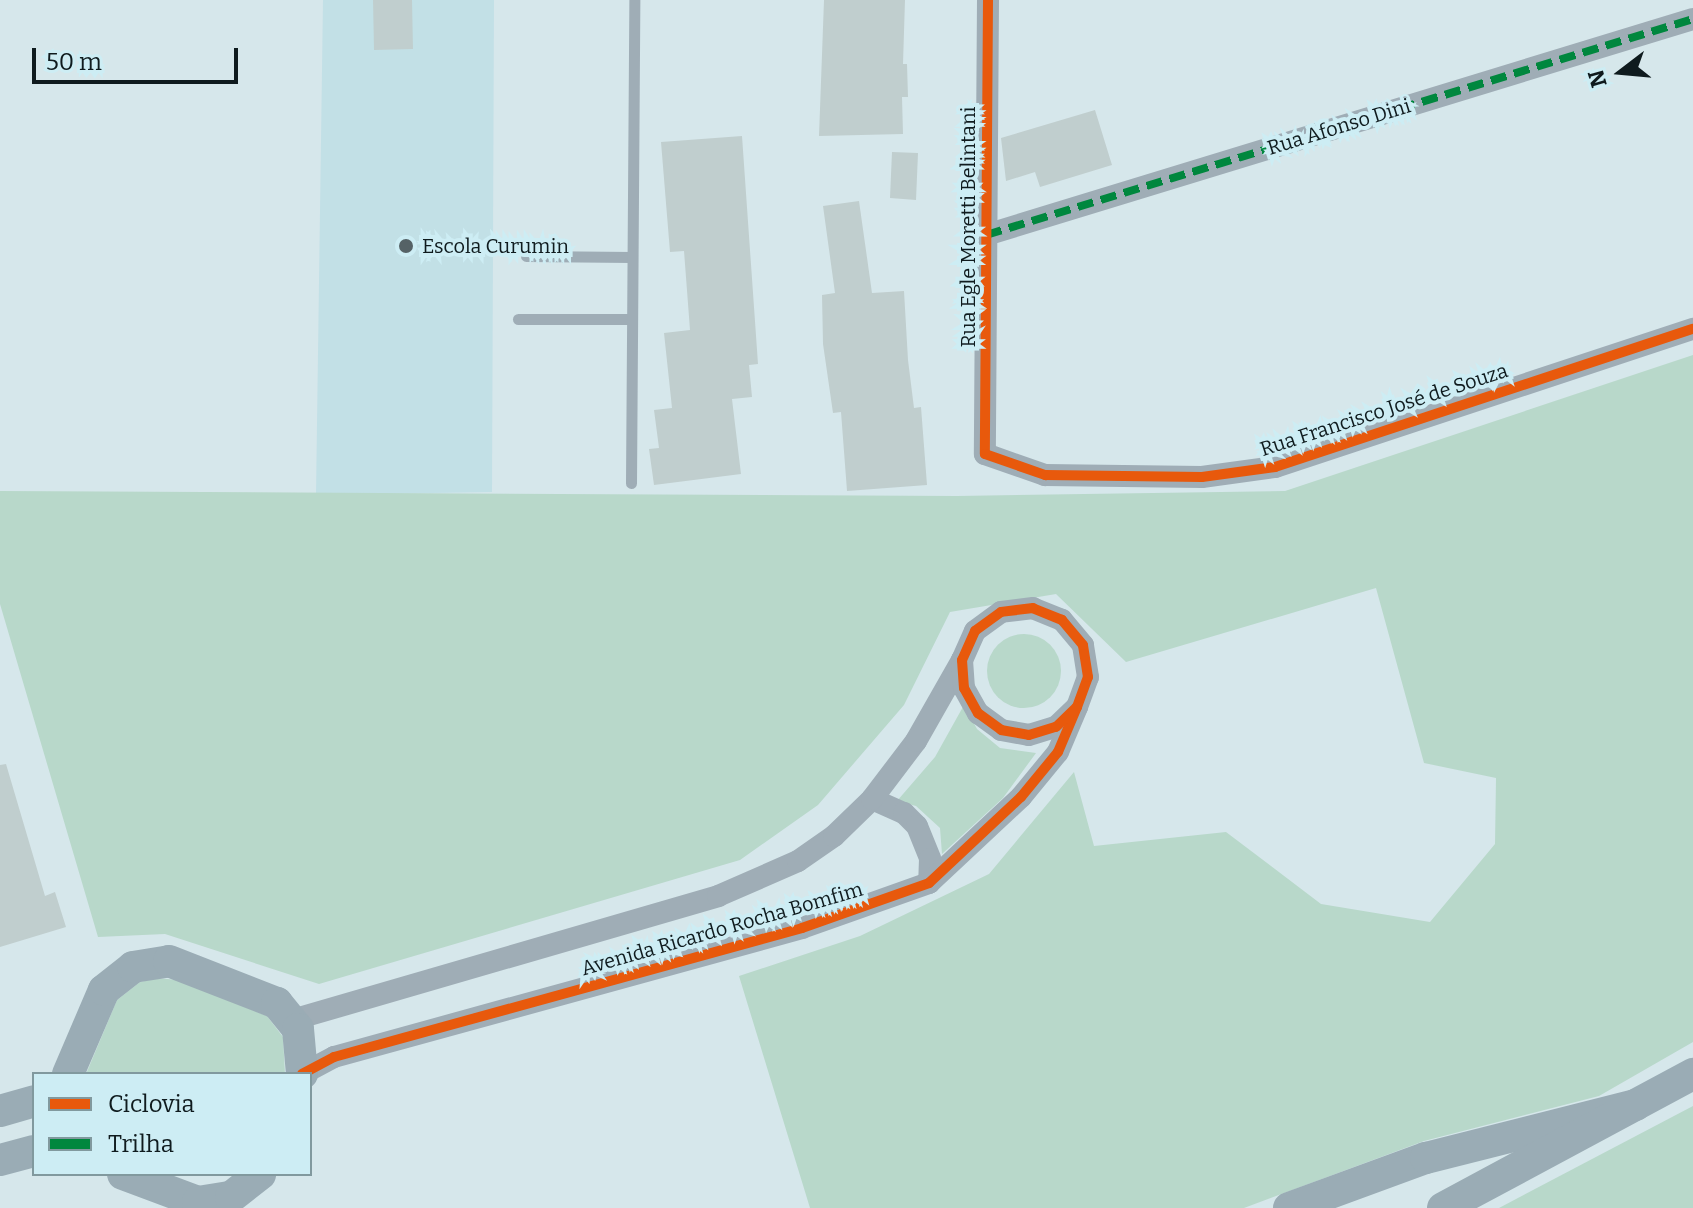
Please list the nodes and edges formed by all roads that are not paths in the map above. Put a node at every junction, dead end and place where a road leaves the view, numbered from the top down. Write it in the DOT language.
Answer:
graph roads {
  1 [pos="634,0"];
  2 [pos="988,0"];
  3 [pos="1693,19"];
  4 [pos="986,235"];
  5 [pos="526,256"];
  6 [pos="632,257"];
  7 [pos="518,319"];
  8 [pos="632,319"];
  9 [pos="1693,329"];
  10 [pos="985,454"];
  11 [pos="631,483"];
  12 [pos="962,660"];
  13 [pos="1077,707"];
  14 [pos="872,799"];
  15 [pos="929,883"];
  16 [pos="292,1020"];
  17 [pos="69,1072"];
  18 [pos="302,1072"];
  19 [pos="306,1072"];
  20 [pos="1693,1074"];
  21 [pos="32,1102"];
  22 [pos="1635,1105"];
  23 [pos="0,1111"];
  24 [pos="32,1152"];
  25 [pos="0,1160"];
  26 [pos="128,1176"];
  27 [pos="258,1189"];
  28 [pos="212,1205"];
  29 [pos="1289,1208"];
  30 [pos="1443,1208"];
  1 -- 6 [label="lane"];
  2 -- 4 [label="street, Rua Egle Moretti Belintani"];
  3 -- 4 [label="street, Rua Afonso Dini"];
  4 -- 10 [label="street, Rua Egle Moretti Belintani"];
  5 -- 6 [label="lane"];
  6 -- 8 [label="lane"];
  7 -- 8 [label="lane"];
  8 -- 11 [label="lane"];
  9 -- 10 [label="street, Rua Francisco José de Souza"];
  12 -- 13 [label="street"];
  12 -- 13 [label="street, Avenida Ricardo Rocha Bomfim"];
  12 -- 14 [label="street, Avenida Ricardo Rocha Bomfim"];
  13 -- 15 [label="street, Avenida Ricardo Rocha Bomfim"];
  14 -- 15 [label="street"];
  14 -- 16 [label="street, Avenida Ricardo Rocha Bomfim"];
  15 -- 19 [label="street, Avenida Ricardo Rocha Bomfim"];
  16 -- 17 [label="street"];
  16 -- 18 [label="street, Avenida Ricardo Rocha Bomfim"];
  20 -- 22 [label="street"];
  21 -- 23 [label="street"];
  22 -- 29 [label="street"];
  22 -- 30 [label="street"];
  24 -- 25 [label="street"];
  26 -- 28 [label="street"];
  27 -- 28 [label="street"];
}
